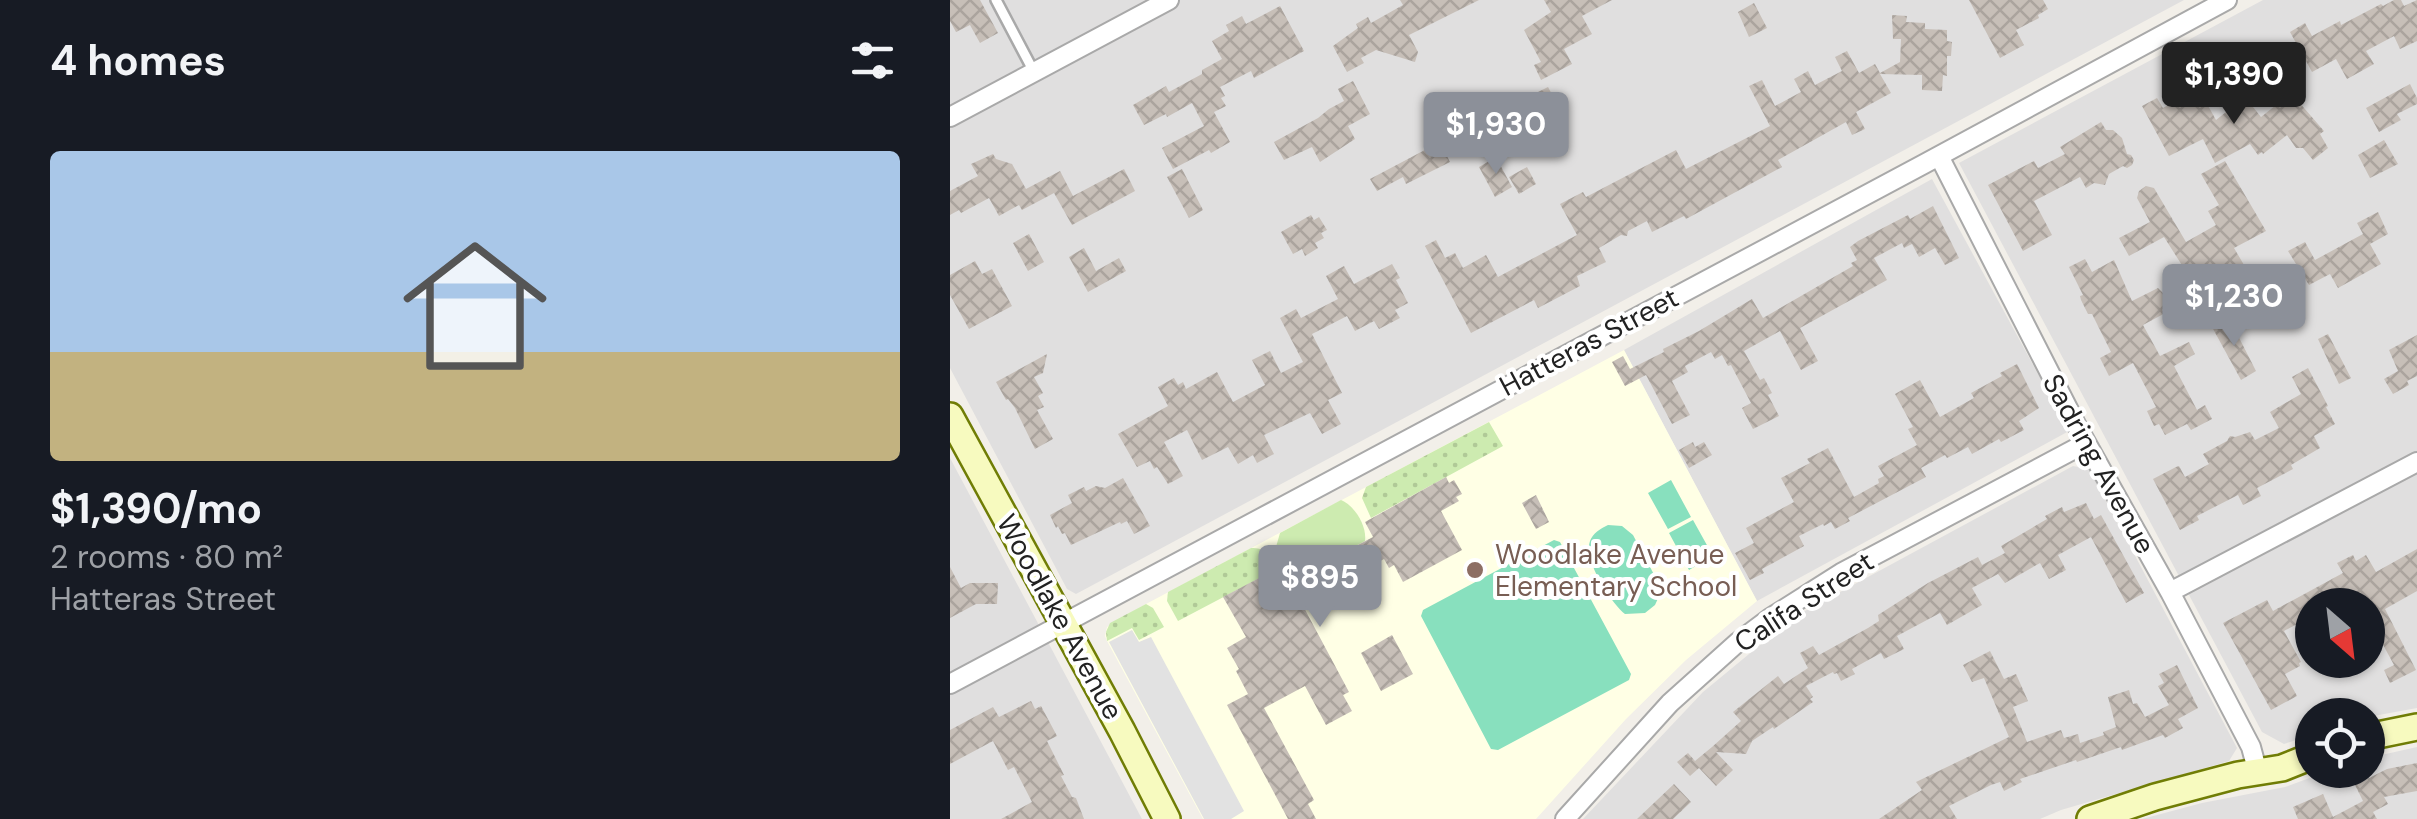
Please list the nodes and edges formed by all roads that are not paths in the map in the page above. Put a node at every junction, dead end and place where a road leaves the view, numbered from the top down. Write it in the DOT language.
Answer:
graph roads {
  1 [pos="996,0"];
  2 [pos="1169,0"];
  3 [pos="2227,0"];
  4 [pos="1034,72"];
  5 [pos="950,117"];
  6 [pos="1938,156"];
  7 [pos="950,416"];
  8 [pos="2086,443"];
  9 [pos="2417,462"];
  10 [pos="2170,592"];
  11 [pos="1062,624"];
  12 [pos="950,684"];
  13 [pos="2417,728"];
  14 [pos="2385,734"];
  15 [pos="2295,763"];
  16 [pos="2258,773"];
  17 [pos="1168,819"];
  18 [pos="1565,819"];
  19 [pos="2090,819"];
  1 -- 4 [label="lane"];
  2 -- 4 [label="street"];
  3 -- 6 [label="street, Hatteras Street"];
  4 -- 5 [label="street"];
  6 -- 8 [label="street, Sadring Avenue"];
  6 -- 11 [label="street, Hatteras Street"];
  7 -- 11 [label="street, Woodlake Avenue"];
  8 -- 10 [label="street, Sadring Avenue"];
  8 -- 18 [label="street, Califa Street"];
  9 -- 10 [label="street"];
  10 -- 16 [label="street, Sadring Avenue"];
  11 -- 12 [label="street, Hatteras Street"];
  11 -- 17 [label="street, Woodlake Avenue"];
  13 -- 14 [label="street"];
  15 -- 16 [label="street"];
  16 -- 19 [label="street"];
}
